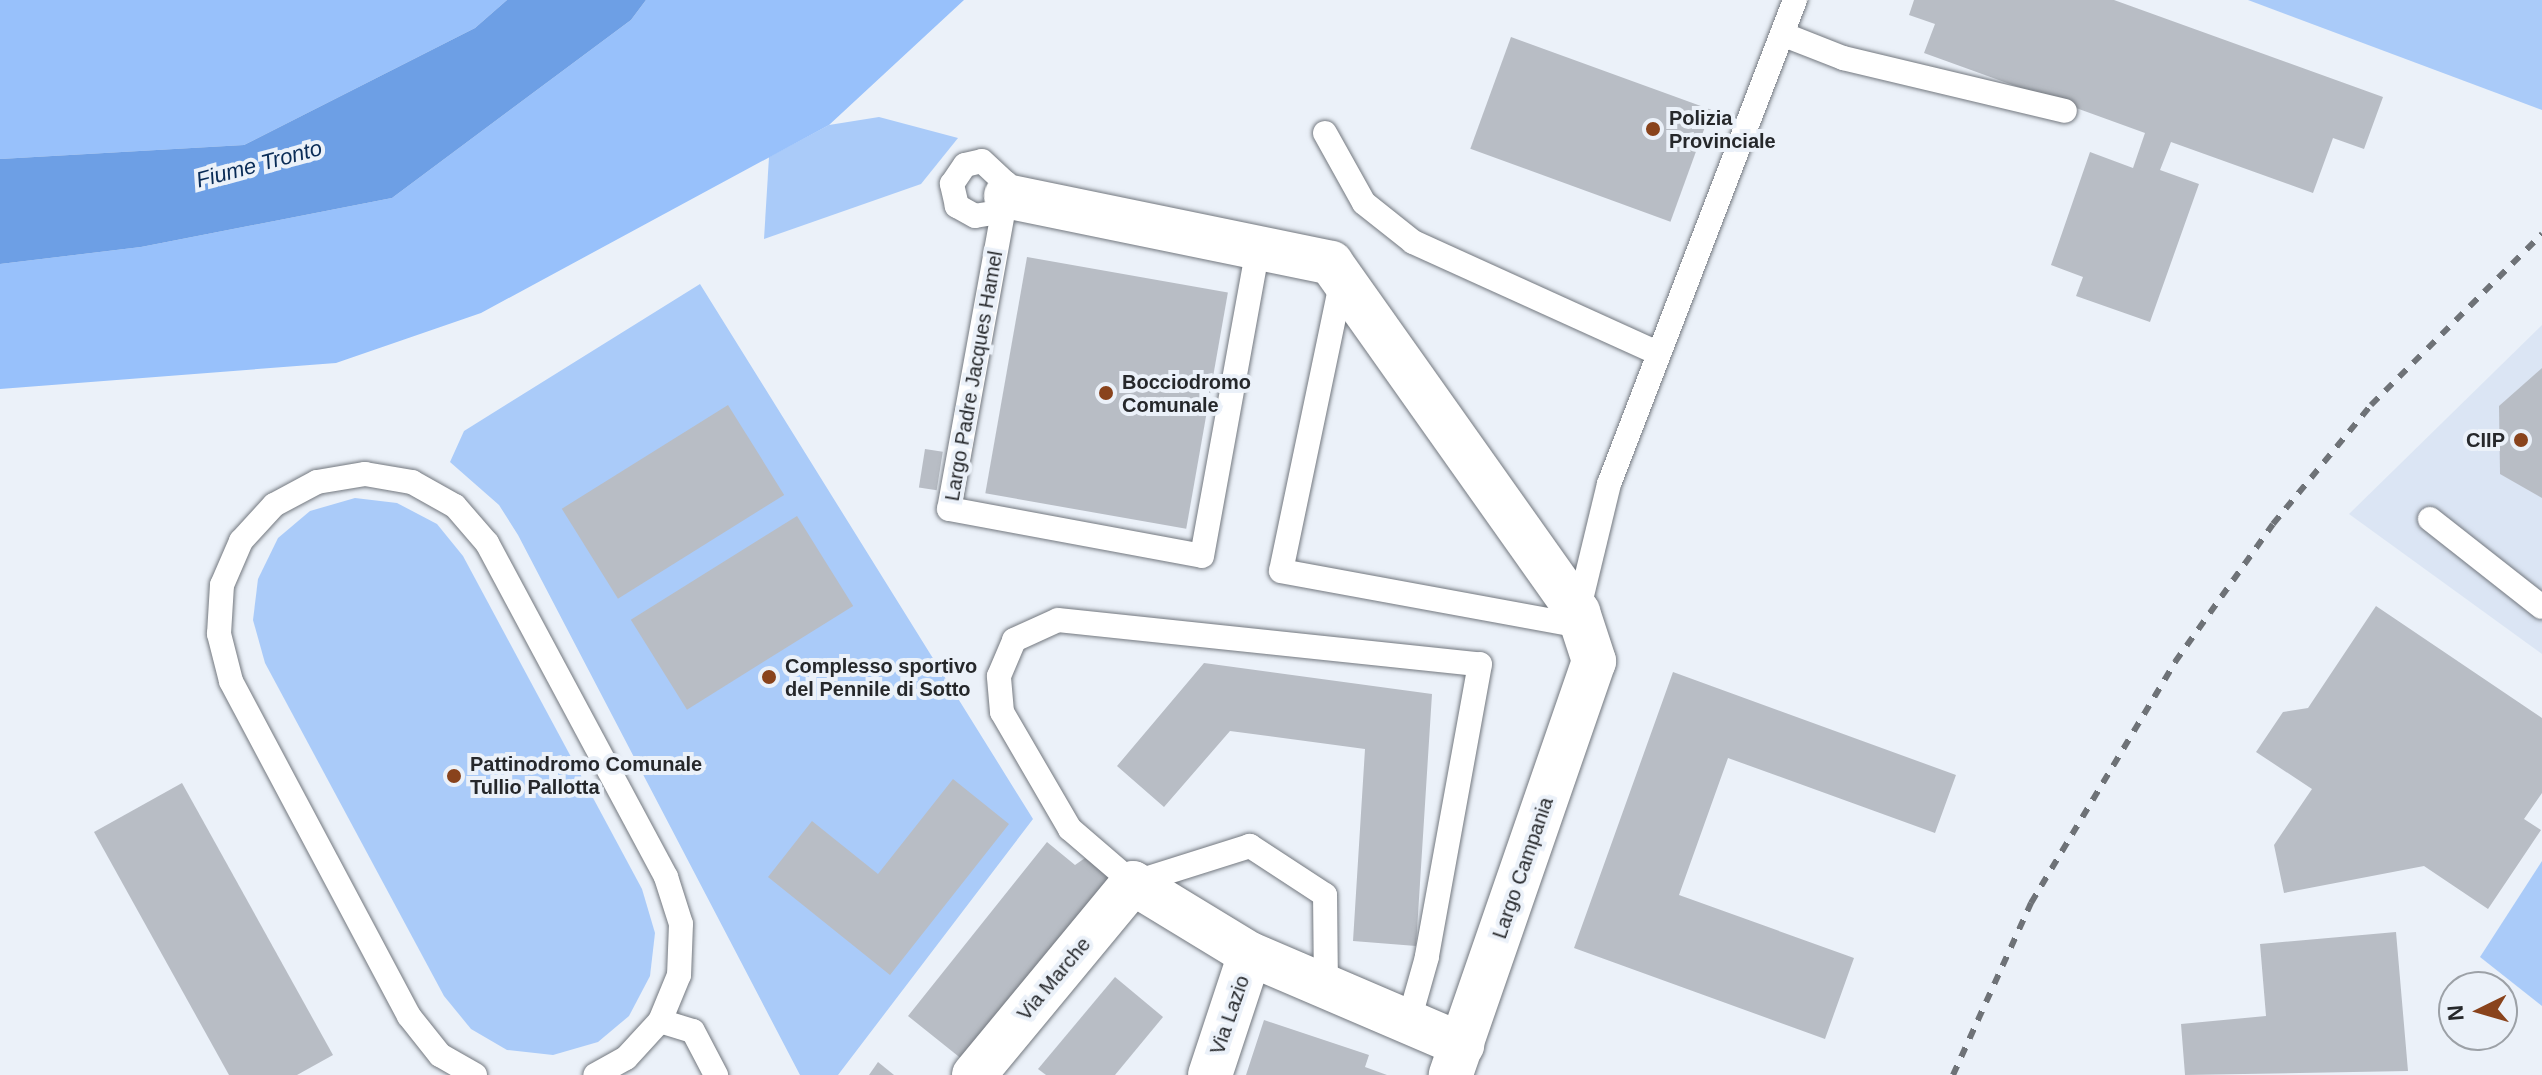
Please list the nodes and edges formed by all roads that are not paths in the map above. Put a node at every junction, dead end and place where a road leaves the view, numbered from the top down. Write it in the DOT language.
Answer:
graph roads {
  1 [pos="1795,0"];
  2 [pos="1782,34"];
  3 [pos="2065,111"];
  4 [pos="1325,133"];
  5 [pos="1006,196"];
  6 [pos="1259,243"];
  7 [pos="1342,279"];
  8 [pos="1658,353"];
  9 [pos="2430,519"];
  10 [pos="2542,607"];
  11 [pos="1586,634"];
  12 [pos="1133,883"];
  13 [pos="1250,954"];
  14 [pos="1326,988"];
  15 [pos="660,1021"];
  16 [pos="1408,1024"];
  17 [pos="1457,1060"];
  18 [pos="475,1075"];
  19 [pos="595,1075"];
  20 [pos="716,1075"];
  21 [pos="974,1075"];
  22 [pos="1210,1075"];
  1 -- 2 [label="lane"];
  2 -- 3 [label="lane"];
  2 -- 8 [label="lane"];
  4 -- 8 [label="lane"];
  5 -- 6 [label="street, Largo Padre Jacques Hamel"];
  5 -- 6 [label="lane, Largo Padre Jacques Hamel"];
  6 -- 7 [label="street, Largo Padre Jacques Hamel"];
  7 -- 11 [label="street, Largo Padre Jacques Hamel"];
  7 -- 11 [label="lane"];
  8 -- 11 [label="lane"];
  9 -- 10 [label="lane"];
  11 -- 17 [label="street, Largo Campania"];
  12 -- 13 [label="street"];
  12 -- 14 [label="lane"];
  12 -- 16 [label="lane"];
  12 -- 21 [label="street, Via Marche"];
  13 -- 14 [label="street"];
  13 -- 22 [label="street, Via Lazio"];
  14 -- 16 [label="street"];
  15 -- 18 [label="lane"];
  15 -- 19 [label="lane"];
  15 -- 20 [label="lane"];
  16 -- 17 [label="street"];
}
